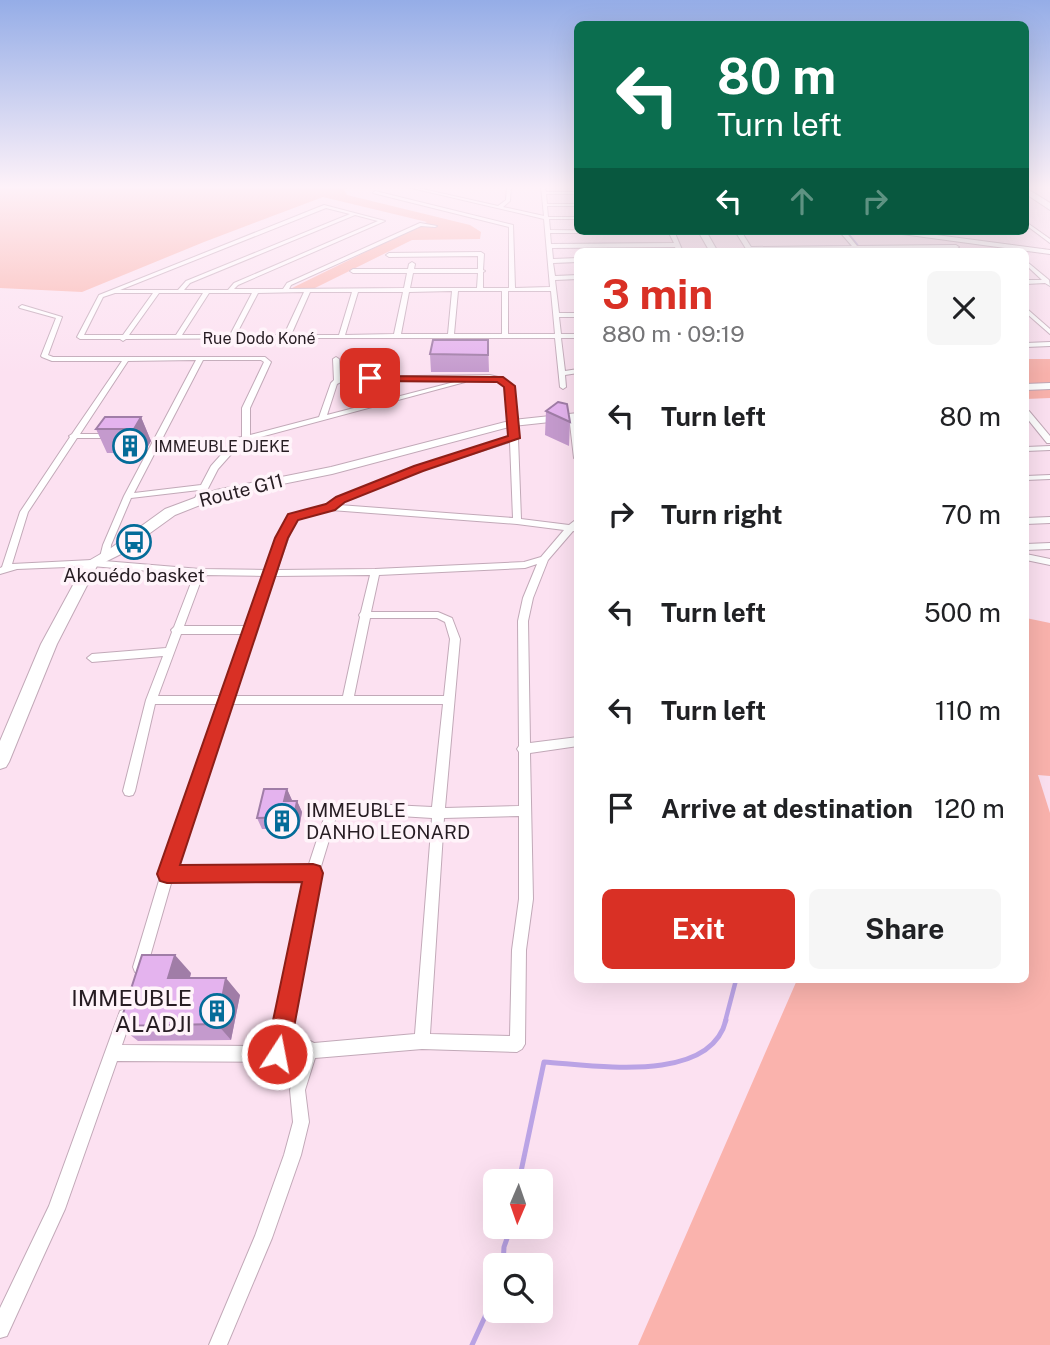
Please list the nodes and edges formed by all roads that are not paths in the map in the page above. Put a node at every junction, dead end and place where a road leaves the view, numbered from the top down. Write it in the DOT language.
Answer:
graph roads {
  1 [pos="219,249"];
  2 [pos="269,249"];
  3 [pos="318,249"];
  4 [pos="367,249"];
  5 [pos="510,249"];
  6 [pos="549,249"];
  7 [pos="1029,249"];
  8 [pos="1050,252"];
  9 [pos="414,254"];
  10 [pos="389,255"];
  11 [pos="574,260"];
  12 [pos="551,261"];
  13 [pos="1029,265"];
  14 [pos="353,271"];
  15 [pos="410,271"];
  16 [pos="482,271"];
  17 [pos="574,277"];
  18 [pos="552,278"];
  19 [pos="1029,282"];
  20 [pos="1049,282"];
  21 [pos="480,289"];
  22 [pos="508,289"];
  23 [pos="553,289"];
  24 [pos="285,290"];
  25 [pos="307,290"];
  26 [pos="356,290"];
  27 [pos="406,290"];
  28 [pos="456,290"];
  29 [pos="158,291"];
  30 [pos="180,291"];
  31 [pos="207,291"];
  32 [pos="230,291"];
  33 [pos="256,291"];
  34 [pos="110,292"];
  35 [pos="22,307"];
  36 [pos="1029,313"];
  37 [pos="555,315"];
  38 [pos="574,315"];
  39 [pos="1029,322"];
  40 [pos="1039,322"];
  41 [pos="1050,332"];
  42 [pos="505,336"];
  43 [pos="557,336"];
  44 [pos="574,336"];
  45 [pos="341,337"];
  46 [pos="397,337"];
  47 [pos="451,337"];
  48 [pos="177,338"];
  49 [pos="231,338"];
  50 [pos="286,338"];
  51 [pos="123,339"];
  52 [pos="1050,344"];
  53 [pos="1029,345"];
  54 [pos="201,358"];
  55 [pos="125,359"];
  56 [pos="336,359"];
  57 [pos="574,371"];
  58 [pos="561,373"];
  59 [pos="475,378"];
  60 [pos="337,380"];
  61 [pos="1029,380"];
  62 [pos="1050,380"];
  63 [pos="1050,386"];
  64 [pos="563,387"];
  65 [pos="1029,387"];
  66 [pos="574,417"];
  67 [pos="1029,417"];
  68 [pos="322,419"];
  69 [pos="513,423"];
  70 [pos="74,436"];
  71 [pos="122,436"];
  72 [pos="147,436"];
  73 [pos="159,436"];
  74 [pos="246,438"];
  75 [pos="514,438"];
  76 [pos="1050,441"];
  77 [pos="1050,448"];
  78 [pos="1029,449"];
  79 [pos="1050,477"];
  80 [pos="1029,478"];
  81 [pos="204,487"];
  82 [pos="128,496"];
  83 [pos="198,500"];
  84 [pos="331,507"];
  85 [pos="1050,520"];
  86 [pos="517,521"];
  87 [pos="1029,521"];
  88 [pos="574,525"];
  89 [pos="574,527"];
  90 [pos="1029,547"];
  91 [pos="1050,547"];
  92 [pos="1029,558"];
  93 [pos="544,559"];
  94 [pos="99,560"];
  95 [pos="1050,562"];
  96 [pos="3,570"];
  97 [pos="200,572"];
  98 [pos="375,572"];
  99 [pos="271,573"];
  100 [pos="364,615"];
  101 [pos="176,630"];
  102 [pos="250,630"];
  103 [pos="168,652"];
  104 [pos="92,658"];
  105 [pos="348,698"];
  106 [pos="151,700"];
  107 [pos="228,700"];
  108 [pos="450,700"];
  109 [pos="574,742"];
  110 [pos="523,749"];
  111 [pos="0,762"];
  112 [pos="129,791"];
  113 [pos="523,811"];
  114 [pos="438,813"];
  115 [pos="313,873"];
  116 [pos="167,874"];
  117 [pos="137,976"];
  118 [pos="129,1002"];
  119 [pos="422,1041"];
  120 [pos="310,1049"];
  121 [pos="114,1053"];
  122 [pos="277,1054"];
  123 [pos="0,1329"];
  124 [pos="218,1345"];
  1 -- 34 [label="street"];
  2 -- 30 [label="street"];
  3 -- 32 [label="street"];
  4 -- 24 [label="street"];
  5 -- 22 [label="street"];
  6 -- 12 [label="street"];
  7 -- 8 [label="street"];
  9 -- 10 [label="street"];
  9 -- 15 [label="street"];
  9 -- 16 [label="street"];
  11 -- 12 [label="street"];
  12 -- 18 [label="street"];
  13 -- 20 [label="street"];
  14 -- 15 [label="street"];
  15 -- 16 [label="street"];
  15 -- 27 [label="street"];
  16 -- 21 [label="street"];
  17 -- 18 [label="street"];
  18 -- 23 [label="street"];
  19 -- 20 [label="street"];
  21 -- 22 [label="street"];
  21 -- 28 [label="street"];
  22 -- 23 [label="street"];
  22 -- 42 [label="street"];
  23 -- 37 [label="street"];
  24 -- 25 [label="street"];
  24 -- 33 [label="street"];
  25 -- 26 [label="street"];
  25 -- 50 [label="street"];
  26 -- 27 [label="street"];
  26 -- 45 [label="street"];
  27 -- 28 [label="street"];
  27 -- 46 [label="street"];
  28 -- 47 [label="street"];
  29 -- 30 [label="street"];
  29 -- 34 [label="street"];
  29 -- 51 [label="street"];
  30 -- 31 [label="street"];
  31 -- 32 [label="street"];
  31 -- 48 [label="street"];
  32 -- 33 [label="street"];
  33 -- 49 [label="street"];
  34 -- 51 [label="street, Rue Dodo Koné"];
  35 -- 55 [label="street"];
  36 -- 40 [label="street"];
  37 -- 38 [label="street"];
  37 -- 43 [label="street"];
  39 -- 40 [label="street"];
  40 -- 41 [label="street"];
  42 -- 43 [label="street, Rue Dodo Koné"];
  42 -- 47 [label="street, Rue Dodo Koné"];
  43 -- 44 [label="street, Rue Dodo Koné"];
  43 -- 58 [label="street"];
  45 -- 46 [label="street, Rue Dodo Koné"];
  45 -- 50 [label="street, Rue Dodo Koné"];
  46 -- 47 [label="street, Rue Dodo Koné"];
  48 -- 49 [label="street, Rue Dodo Koné"];
  48 -- 51 [label="street, Rue Dodo Koné"];
  49 -- 50 [label="street, Rue Dodo Koné"];
  52 -- 53 [label="street"];
  54 -- 55 [label="street"];
  54 -- 73 [label="street"];
  54 -- 74 [label="street"];
  55 -- 70 [label="street"];
  56 -- 60 [label="street"];
  57 -- 58 [label="street"];
  58 -- 64 [label="street"];
  59 -- 60 [label="street"];
  59 -- 68 [label="street"];
  59 -- 69 [label="street"];
  60 -- 68 [label="street"];
  61 -- 62 [label="street"];
  63 -- 65 [label="street"];
  66 -- 69 [label="street, Route G11"];
  67 -- 76 [label="street"];
  68 -- 74 [label="street"];
  69 -- 75 [label="street"];
  69 -- 83 [label="street, Route G11"];
  70 -- 71 [label="street"];
  70 -- 96 [label="street"];
  72 -- 73 [label="street"];
  73 -- 82 [label="street"];
  74 -- 81 [label="street"];
  75 -- 84 [label="street"];
  75 -- 86 [label="street"];
  77 -- 78 [label="street"];
  79 -- 80 [label="street"];
  81 -- 82 [label="street"];
  81 -- 83 [label="street"];
  82 -- 94 [label="street"];
  83 -- 94 [label="street, Route G11"];
  84 -- 86 [label="street"];
  84 -- 99 [label="street"];
  85 -- 87 [label="street"];
  86 -- 88 [label="street"];
  89 -- 93 [label="street"];
  90 -- 91 [label="street"];
  92 -- 95 [label="street"];
  93 -- 98 [label="street"];
  93 -- 110 [label="street"];
  94 -- 96 [label="street"];
  94 -- 97 [label="street"];
  94 -- 111 [label="street, Route G11"];
  97 -- 99 [label="street"];
  97 -- 101 [label="street"];
  98 -- 99 [label="street"];
  98 -- 100 [label="street"];
  99 -- 102 [label="street"];
  100 -- 105 [label="street"];
  100 -- 108 [label="street"];
  101 -- 102 [label="street"];
  101 -- 103 [label="street"];
  102 -- 107 [label="street"];
  103 -- 104 [label="street"];
  103 -- 106 [label="street"];
  105 -- 107 [label="street"];
  105 -- 108 [label="street"];
  106 -- 107 [label="street"];
  106 -- 112 [label="street"];
  107 -- 116 [label="street"];
  108 -- 114 [label="street"];
  109 -- 110 [label="street"];
  110 -- 113 [label="street"];
  113 -- 114 [label="street"];
  113 -- 119 [label="street"];
  114 -- 115 [label="street"];
  114 -- 119 [label="street"];
  115 -- 116 [label="street"];
  115 -- 122 [label="street"];
  116 -- 117 [label="street"];
  118 -- 121 [label="street"];
  119 -- 120 [label="street"];
  120 -- 122 [label="street"];
  120 -- 124 [label="street"];
  121 -- 122 [label="street"];
  121 -- 123 [label="street"];
}
